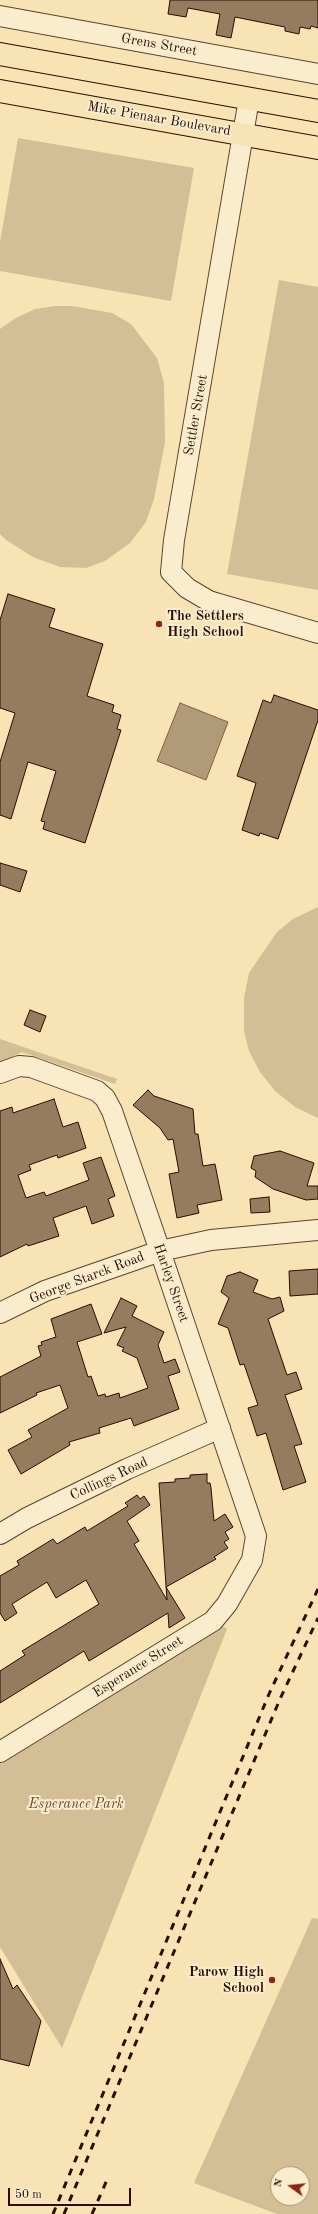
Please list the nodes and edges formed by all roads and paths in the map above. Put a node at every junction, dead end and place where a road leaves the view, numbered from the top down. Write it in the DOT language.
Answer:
graph roads {
  1 [pos="0,16"];
  2 [pos="0,54"];
  3 [pos="318,74"];
  4 [pos="0,90"];
  5 [pos="249,98"];
  6 [pos="318,111"];
  7 [pos="243,134"];
  8 [pos="318,148"];
  9 [pos="318,633"];
  10 [pos="0,1073"];
  11 [pos="318,1230"];
  12 [pos="160,1251"];
  13 [pos="0,1313"];
  14 [pos="220,1428"];
  15 [pos="0,1534"];
  16 [pos="252,1560"];
  17 [pos="0,1752"];
  1 -- 3 [label="street, Grens Street"];
  2 -- 5 [label="main road"];
  4 -- 7 [label="main road, Mike Pienaar Boulevard"];
  5 -- 6 [label="main road"];
  5 -- 7 [label="street, Settler Street"];
  7 -- 8 [label="main road, Mike Pienaar Boulevard"];
  7 -- 9 [label="street, Settler Street"];
  10 -- 12 [label="street, Harley Street"];
  11 -- 12 [label="street, George Starck Road"];
  12 -- 13 [label="street, George Starck Road"];
  12 -- 14 [label="street, Harley Street"];
  14 -- 15 [label="street, Collings Road"];
  14 -- 16 [label="street, Harley Street"];
  16 -- 17 [label="street, Esperance Street"];
}
